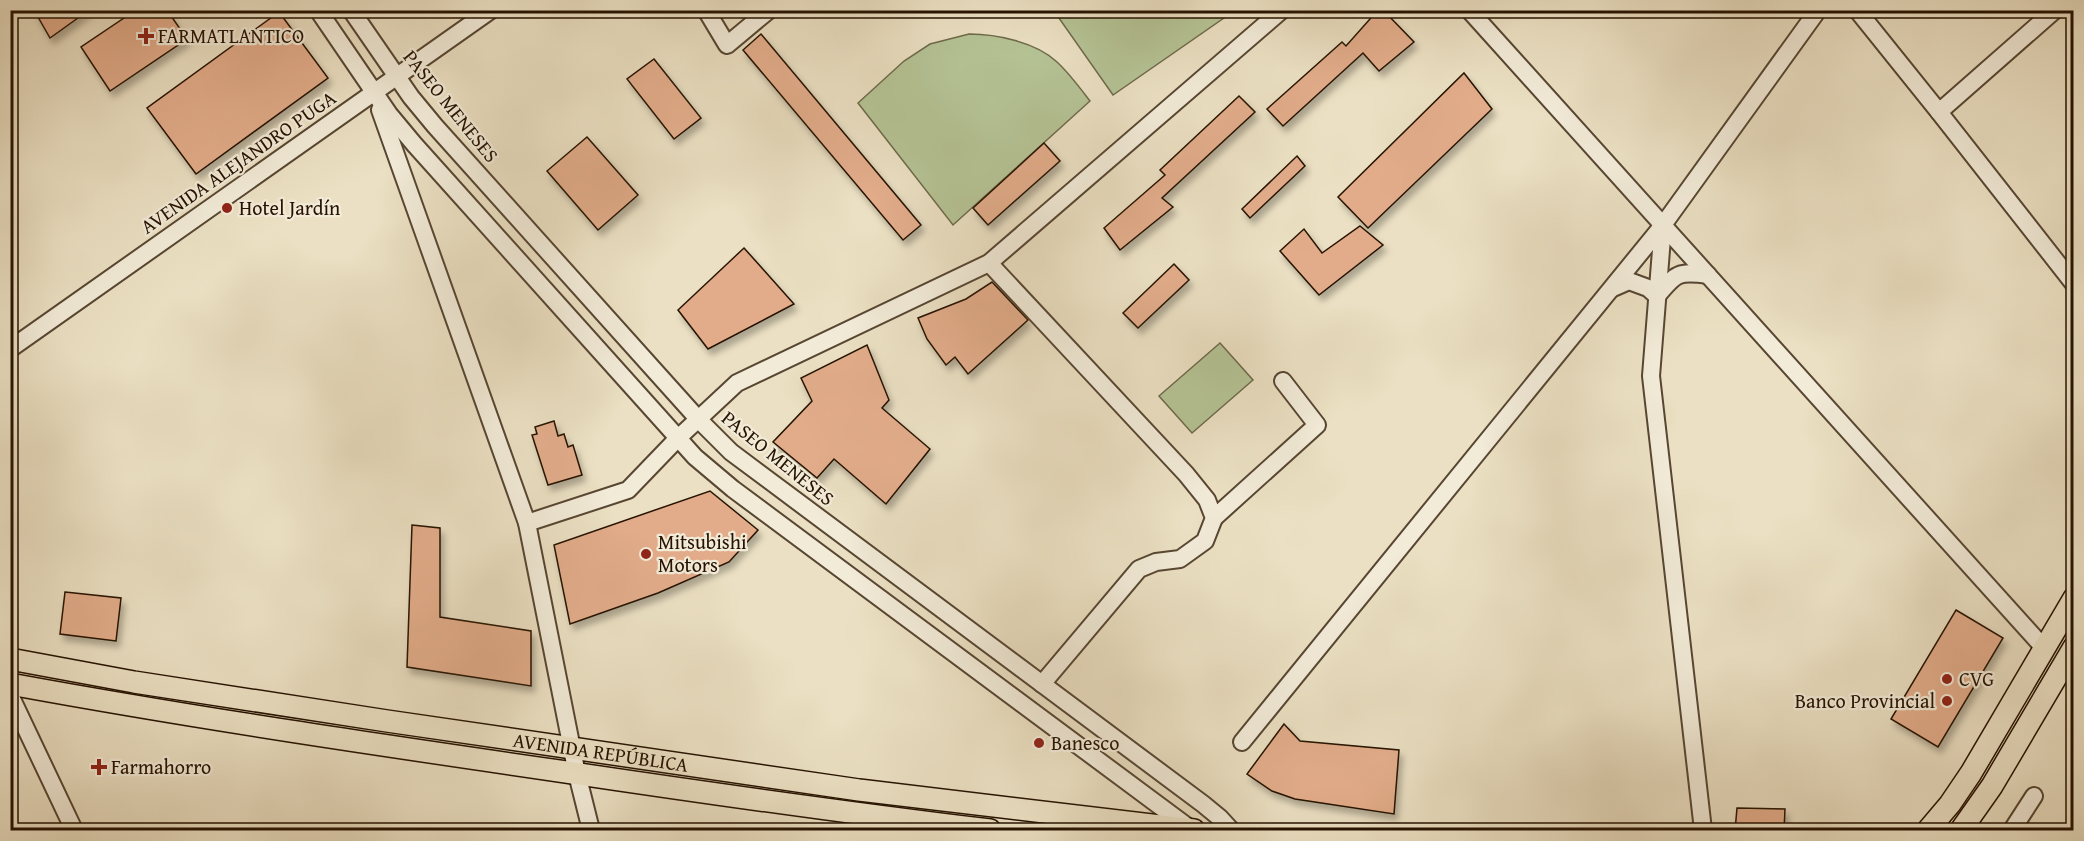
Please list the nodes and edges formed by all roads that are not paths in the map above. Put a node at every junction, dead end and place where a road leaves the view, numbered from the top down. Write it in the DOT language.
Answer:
graph roads {
  1 [pos="318,10"];
  2 [pos="351,10"];
  3 [pos="491,10"];
  4 [pos="706,10"];
  5 [pos="769,10"];
  6 [pos="1282,10"];
  7 [pos="1469,10"];
  8 [pos="1818,10"];
  9 [pos="1857,10"];
  10 [pos="2055,10"];
  11 [pos="397,76"];
  12 [pos="374,92"];
  13 [pos="1939,111"];
  14 [pos="1663,225"];
  15 [pos="989,263"];
  16 [pos="1708,275"];
  17 [pos="2073,284"];
  18 [pos="1613,288"];
  19 [pos="1657,296"];
  20 [pos="10,349"];
  21 [pos="1283,381"];
  22 [pos="699,420"];
  23 [pos="678,438"];
  24 [pos="1214,518"];
  25 [pos="527,523"];
  26 [pos="2073,598"];
  27 [pos="2073,647"];
  28 [pos="2043,648"];
  29 [pos="10,659"];
  30 [pos="10,684"];
  31 [pos="1042,684"];
  32 [pos="10,695"];
  33 [pos="1242,742"];
  34 [pos="572,748"];
  35 [pos="577,774"];
  36 [pos="2034,796"];
  37 [pos="1966,829"];
  38 [pos="1193,830"];
  39 [pos="74,831"];
  40 [pos="591,831"];
  41 [pos="990,831"];
  42 [pos="1232,831"];
  43 [pos="1703,831"];
  44 [pos="1928,831"];
  45 [pos="2012,831"];
  1 -- 12 [label="street"];
  2 -- 11 [label="street, PASEO MENESES"];
  3 -- 11 [label="street, AVENIDA ALEJANDRO PUGA"];
  4 -- 5 [label="street"];
  6 -- 15 [label="street"];
  7 -- 14 [label="street"];
  8 -- 14 [label="street"];
  9 -- 13 [label="street"];
  10 -- 13 [label="street"];
  11 -- 12 [label="street, AVENIDA ALEJANDRO PUGA"];
  11 -- 22 [label="street, PASEO MENESES"];
  12 -- 20 [label="street, AVENIDA ALEJANDRO PUGA"];
  12 -- 23 [label="street"];
  12 -- 25 [label="street"];
  13 -- 17 [label="street"];
  14 -- 16 [label="street"];
  14 -- 18 [label="street"];
  14 -- 19 [label="street"];
  15 -- 22 [label="street"];
  15 -- 24 [label="street"];
  16 -- 19 [label="street"];
  16 -- 28 [label="street"];
  18 -- 19 [label="street"];
  18 -- 33 [label="street"];
  19 -- 43 [label="street"];
  21 -- 24 [label="street"];
  22 -- 23 [label="street"];
  22 -- 31 [label="street, PASEO MENESES"];
  23 -- 25 [label="street"];
  23 -- 38 [label="street"];
  24 -- 31 [label="street"];
  25 -- 34 [label="street"];
  26 -- 28 [label="main road"];
  27 -- 37 [label="main road"];
  28 -- 44 [label="main road"];
  29 -- 34 [label="main road, AVENIDA REPÚBLICA"];
  30 -- 35 [label="main road, AVENIDA REPÚBLICA"];
  31 -- 42 [label="street, PASEO MENESES"];
  32 -- 39 [label="street"];
  34 -- 35 [label="street"];
  34 -- 38 [label="main road, AVENIDA REPÚBLICA"];
  35 -- 40 [label="street"];
  35 -- 41 [label="main road, AVENIDA REPÚBLICA"];
  36 -- 45 [label="street"];
}
